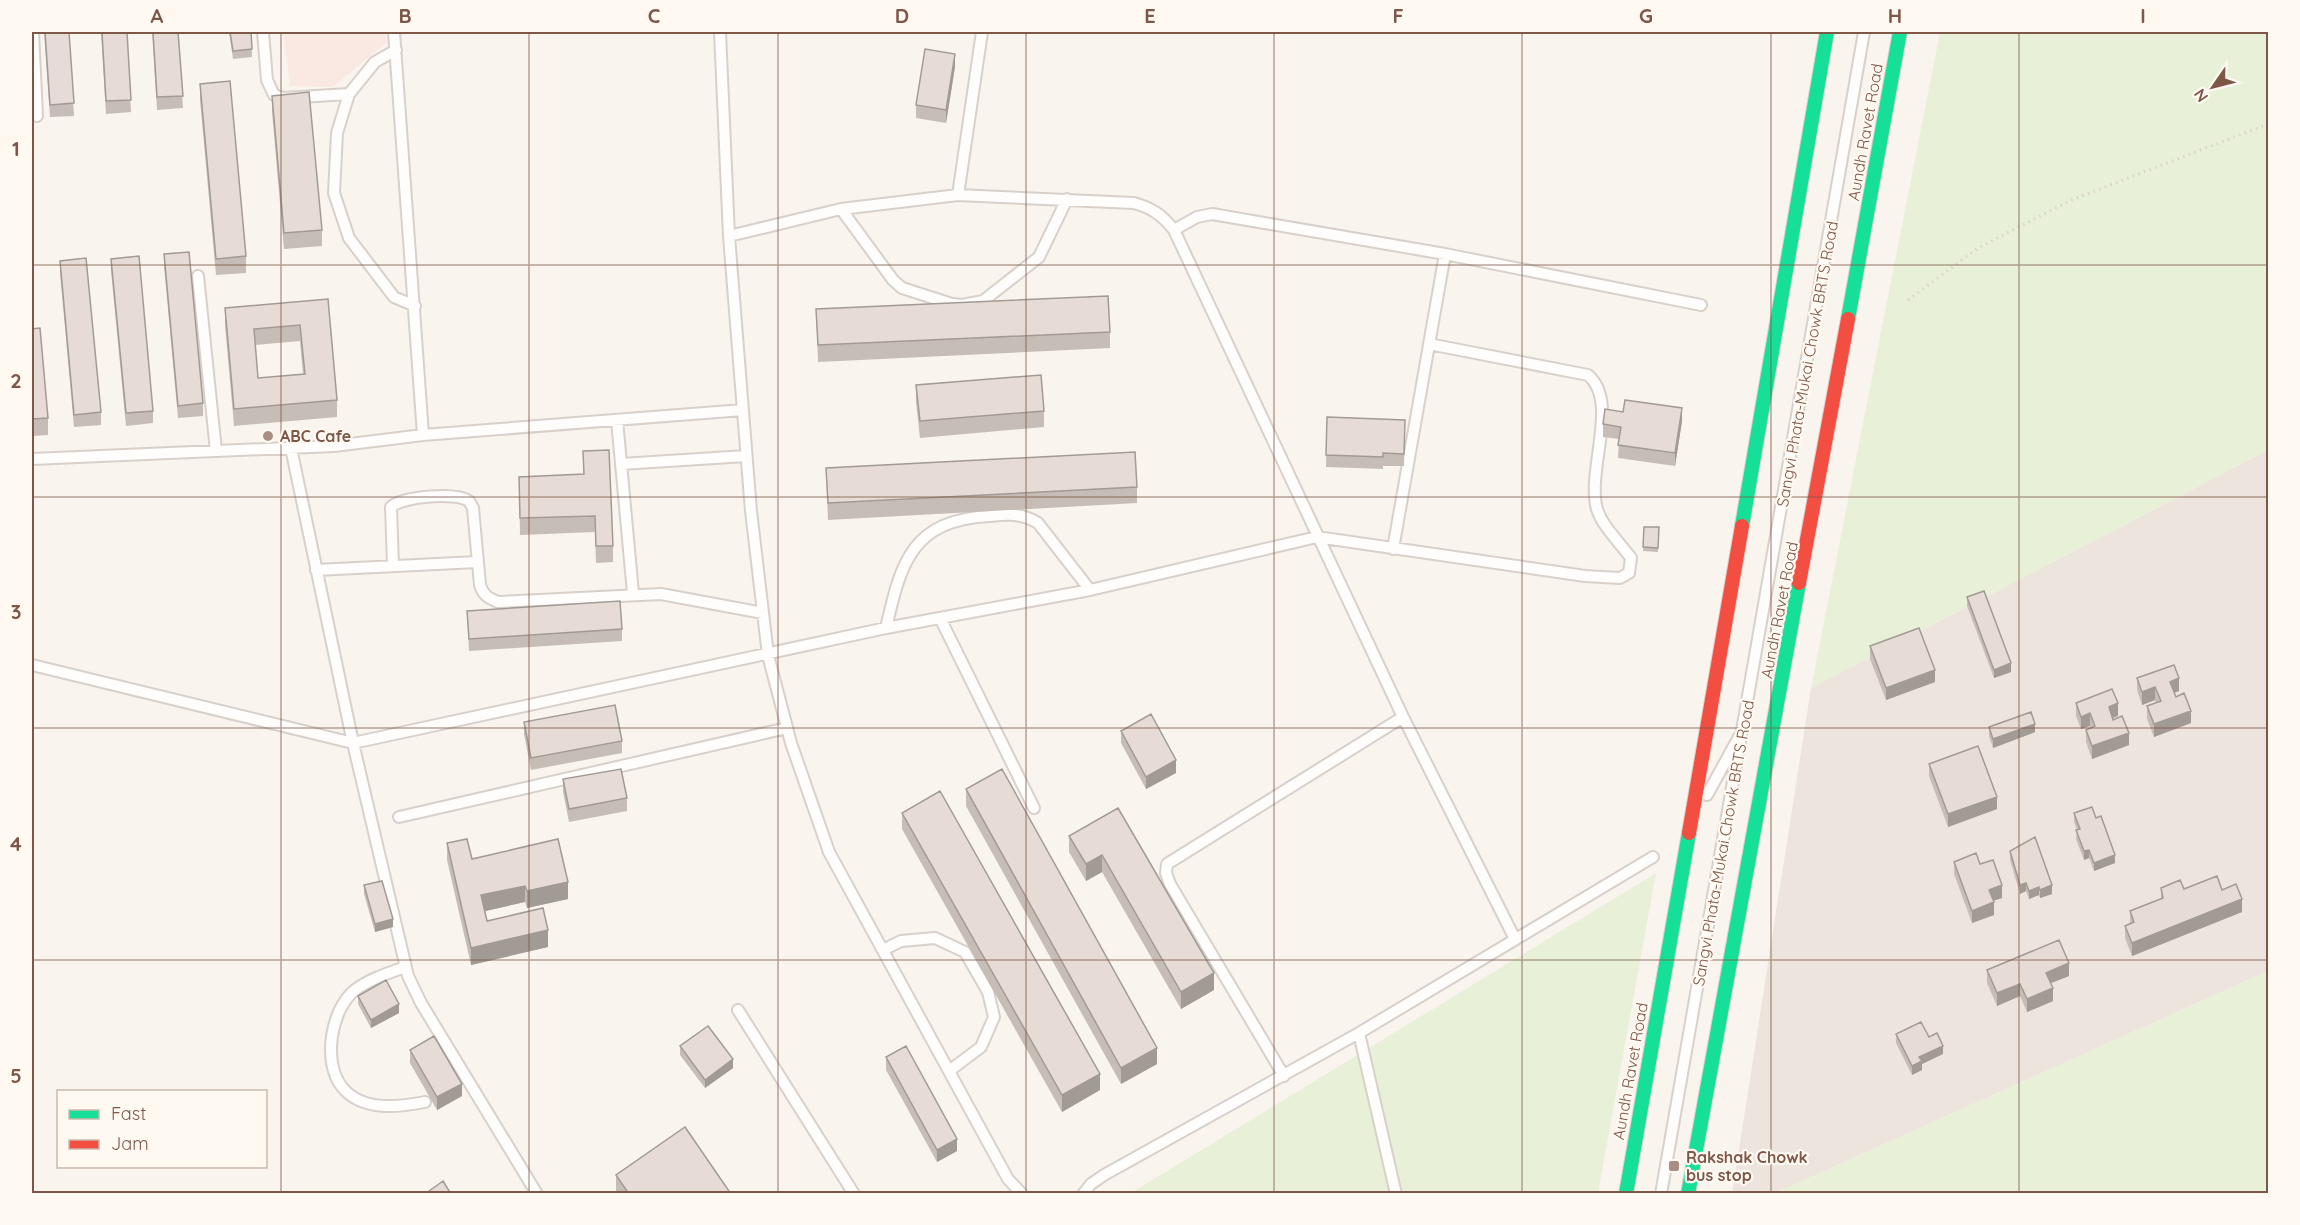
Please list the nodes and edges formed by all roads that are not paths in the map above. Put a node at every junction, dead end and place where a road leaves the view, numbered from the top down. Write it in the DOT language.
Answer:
graph roads {
  1 [pos="33,32"];
  2 [pos="263,32"];
  3 [pos="394,32"];
  4 [pos="720,32"];
  5 [pos="982,32"];
  6 [pos="1827,32"];
  7 [pos="1864,32"];
  8 [pos="1900,32"];
  9 [pos="396,50"];
  10 [pos="349,94"];
  11 [pos="37,116"];
  12 [pos="958,195"];
  13 [pos="1067,199"];
  14 [pos="841,209"];
  15 [pos="1174,230"];
  16 [pos="729,236"];
  17 [pos="1445,254"];
  18 [pos="198,276"];
  19 [pos="1701,305"];
  20 [pos="415,306"];
  21 [pos="1429,344"];
  22 [pos="743,410"];
  23 [pos="617,420"];
  24 [pos="423,435"];
  25 [pos="291,448"];
  26 [pos="216,451"];
  27 [pos="747,456"];
  28 [pos="32,459"];
  29 [pos="621,464"];
  30 [pos="1317,537"];
  31 [pos="1393,549"];
  32 [pos="477,562"];
  33 [pos="393,566"];
  34 [pos="316,570"];
  35 [pos="1090,590"];
  36 [pos="633,593"];
  37 [pos="763,613"];
  38 [pos="940,618"];
  39 [pos="886,628"];
  40 [pos="768,655"];
  41 [pos="32,665"];
  42 [pos="1402,717"];
  43 [pos="787,728"];
  44 [pos="1743,729"];
  45 [pos="353,743"];
  46 [pos="1034,808"];
  47 [pos="399,817"];
  48 [pos="1688,829"];
  49 [pos="1653,857"];
  50 [pos="1515,939"];
  51 [pos="883,950"];
  52 [pos="405,966"];
  53 [pos="738,1010"];
  54 [pos="1359,1033"];
  55 [pos="949,1071"];
  56 [pos="1284,1076"];
  57 [pos="425,1102"];
  58 [pos="537,1194"];
  59 [pos="854,1194"];
  60 [pos="1022,1194"];
  61 [pos="1083,1194"];
  62 [pos="1396,1194"];
  63 [pos="1626,1194"];
  64 [pos="1661,1194"];
  65 [pos="1688,1194"];
  1 -- 11 [label="lane"];
  2 -- 10 [label="lane"];
  3 -- 9 [label="lane"];
  4 -- 16 [label="lane"];
  5 -- 12 [label="lane"];
  6 -- 48 [label="main road, Aundh Ravet Road"];
  7 -- 44 [label="lane, Sangvi Phata-Mukai Chowk BRTS Road"];
  8 -- 65 [label="main road, Aundh Ravet Road"];
  9 -- 10 [label="lane"];
  9 -- 20 [label="lane"];
  10 -- 20 [label="lane"];
  12 -- 13 [label="lane"];
  12 -- 14 [label="lane"];
  13 -- 14 [label="lane"];
  13 -- 15 [label="lane"];
  14 -- 16 [label="lane"];
  15 -- 17 [label="lane"];
  15 -- 30 [label="lane"];
  16 -- 22 [label="lane"];
  17 -- 19 [label="lane"];
  17 -- 21 [label="lane"];
  18 -- 26 [label="lane"];
  20 -- 24 [label="lane"];
  21 -- 31 [label="lane"];
  21 -- 31 [label="lane"];
  22 -- 23 [label="lane"];
  22 -- 27 [label="lane"];
  23 -- 24 [label="lane"];
  23 -- 29 [label="lane"];
  24 -- 25 [label="lane"];
  25 -- 26 [label="lane"];
  25 -- 34 [label="lane"];
  26 -- 28 [label="lane"];
  27 -- 29 [label="lane"];
  27 -- 37 [label="lane"];
  29 -- 36 [label="lane"];
  30 -- 31 [label="lane"];
  30 -- 35 [label="lane"];
  30 -- 42 [label="lane"];
  32 -- 33 [label="lane"];
  32 -- 33 [label="lane"];
  32 -- 36 [label="lane"];
  33 -- 34 [label="lane"];
  34 -- 45 [label="lane"];
  35 -- 38 [label="lane"];
  35 -- 39 [label="lane"];
  36 -- 37 [label="lane"];
  37 -- 40 [label="lane"];
  38 -- 39 [label="lane"];
  38 -- 46 [label="lane"];
  39 -- 40 [label="lane"];
  40 -- 43 [label="lane"];
  40 -- 45 [label="lane"];
  41 -- 45 [label="lane"];
  42 -- 50 [label="lane"];
  42 -- 56 [label="lane"];
  43 -- 47 [label="lane"];
  43 -- 51 [label="lane"];
  44 -- 48 [label="lane"];
  44 -- 64 [label="lane, Sangvi Phata-Mukai Chowk BRTS Road"];
  45 -- 52 [label="lane"];
  48 -- 63 [label="main road, Aundh Ravet Road"];
  49 -- 50 [label="lane"];
  50 -- 54 [label="lane"];
  51 -- 55 [label="lane"];
  51 -- 55 [label="lane"];
  52 -- 57 [label="lane"];
  52 -- 58 [label="lane"];
  53 -- 59 [label="lane"];
  54 -- 56 [label="lane"];
  54 -- 62 [label="lane"];
  55 -- 60 [label="lane"];
  56 -- 61 [label="lane"];
}
